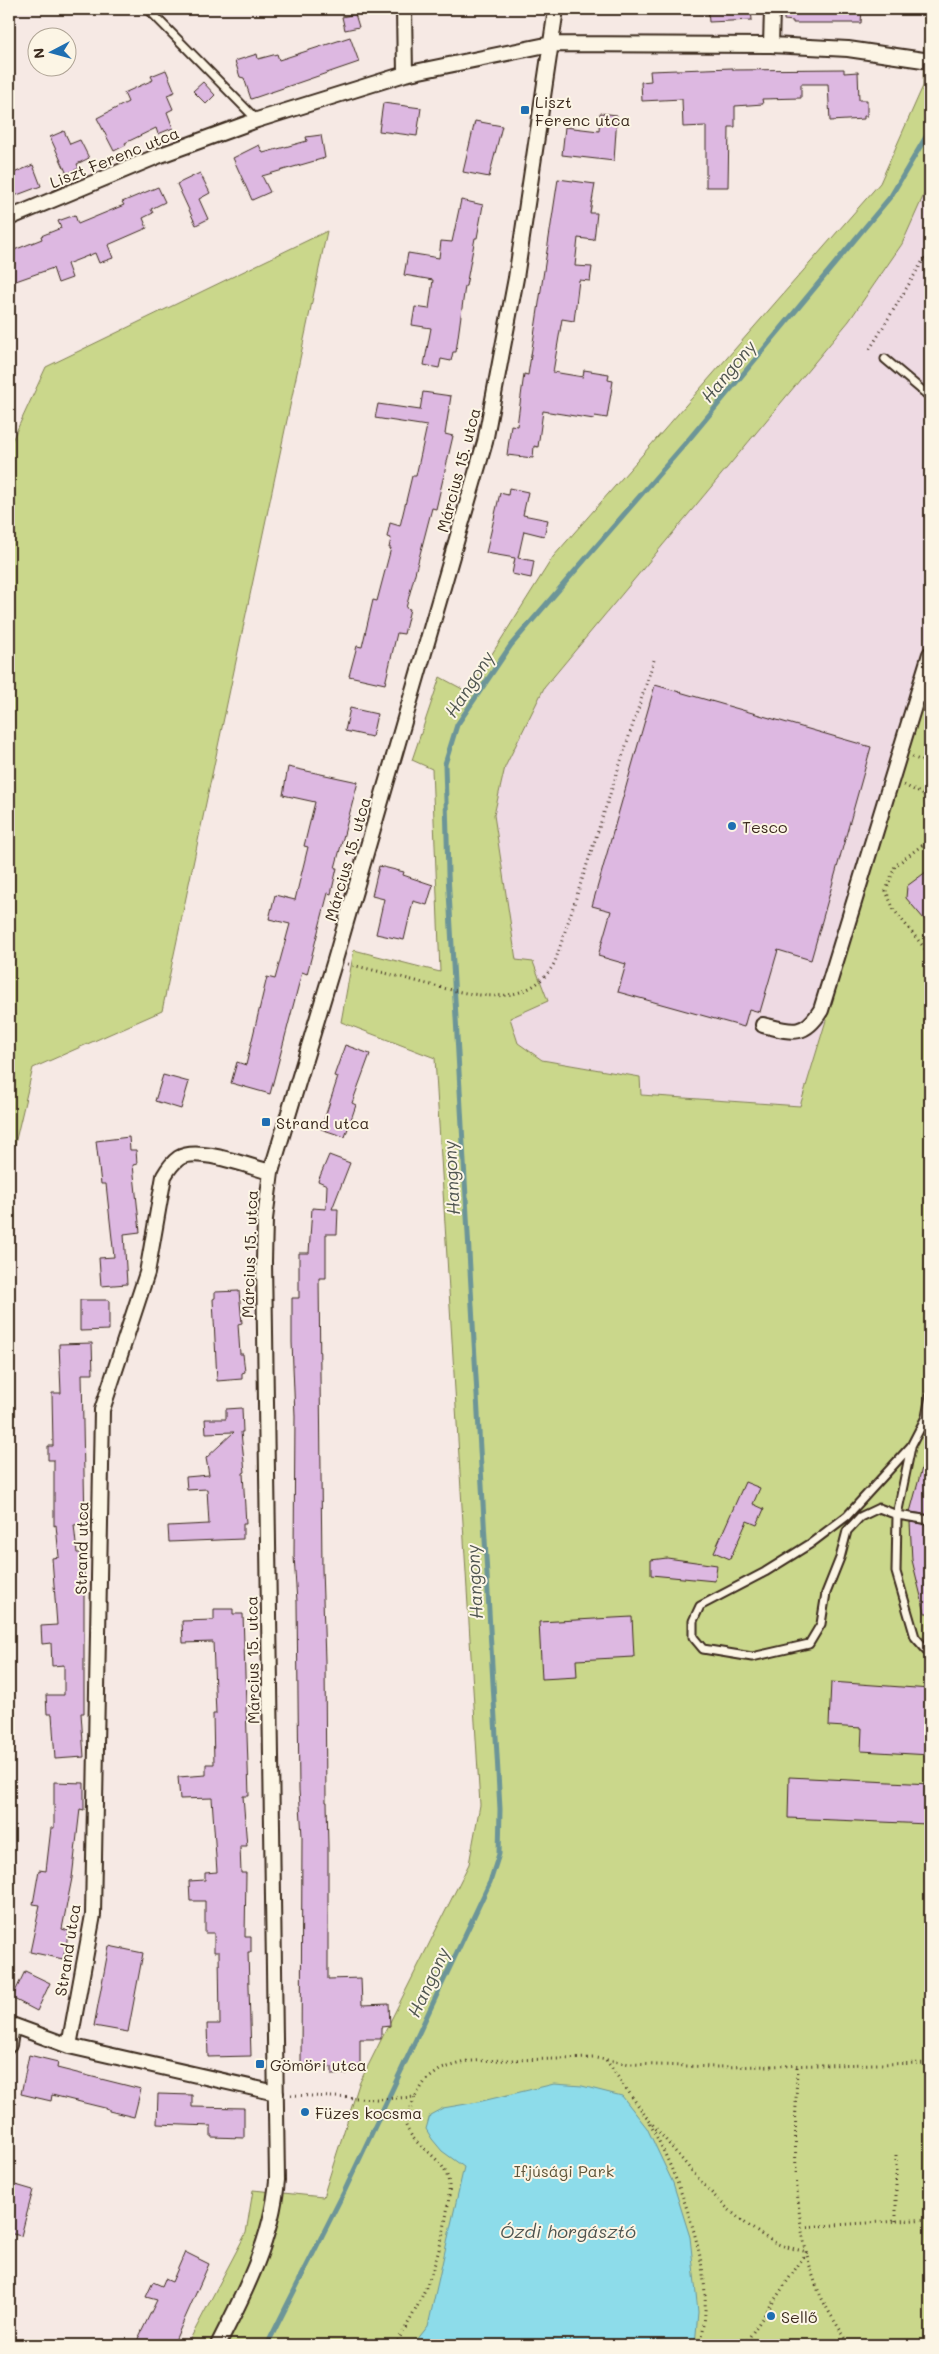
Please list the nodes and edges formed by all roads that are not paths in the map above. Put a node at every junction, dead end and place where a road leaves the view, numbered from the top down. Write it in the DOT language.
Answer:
graph roads {
  1 [pos="148,9"];
  2 [pos="404,9"];
  3 [pos="556,9"];
  4 [pos="772,9"];
  5 [pos="551,44"];
  6 [pos="771,44"];
  7 [pos="924,60"];
  8 [pos="405,74"];
  9 [pos="257,120"];
  10 [pos="9,218"];
  11 [pos="885,359"];
  12 [pos="930,397"];
  13 [pos="930,654"];
  14 [pos="924,698"];
  15 [pos="763,1025"];
  16 [pos="271,1172"];
  17 [pos="930,1396"];
  18 [pos="928,1415"];
  19 [pos="911,1446"];
  20 [pos="897,1515"];
  21 [pos="930,1520"];
  22 [pos="930,1654"];
  23 [pos="11,2025"];
  24 [pos="9,2044"];
  25 [pos="68,2046"];
  26 [pos="276,2093"];
  27 [pos="218,2345"];
  1 -- 9 [label="lane"];
  2 -- 8 [label="street"];
  3 -- 5 [label="street, Március 15. utca"];
  4 -- 6 [label="street"];
  5 -- 6 [label="street, Liszt Ferenc utca"];
  5 -- 8 [label="street, Liszt Ferenc utca"];
  5 -- 16 [label="street, Március 15. utca"];
  6 -- 7 [label="street, Liszt Ferenc utca"];
  8 -- 9 [label="street, Liszt Ferenc utca"];
  9 -- 10 [label="street, Liszt Ferenc utca"];
  11 -- 12 [label="lane"];
  13 -- 14 [label="street"];
  14 -- 15 [label="street"];
  16 -- 25 [label="street, Strand utca"];
  16 -- 26 [label="street, Március 15. utca"];
  17 -- 18 [label="lane"];
  18 -- 19 [label="lane"];
  19 -- 20 [label="lane"];
  19 -- 20 [label="lane"];
  20 -- 21 [label="lane"];
  20 -- 22 [label="lane"];
  23 -- 24 [label="street"];
  23 -- 25 [label="street"];
  25 -- 26 [label="street"];
  26 -- 27 [label="street, Március 15. utca"];
}
